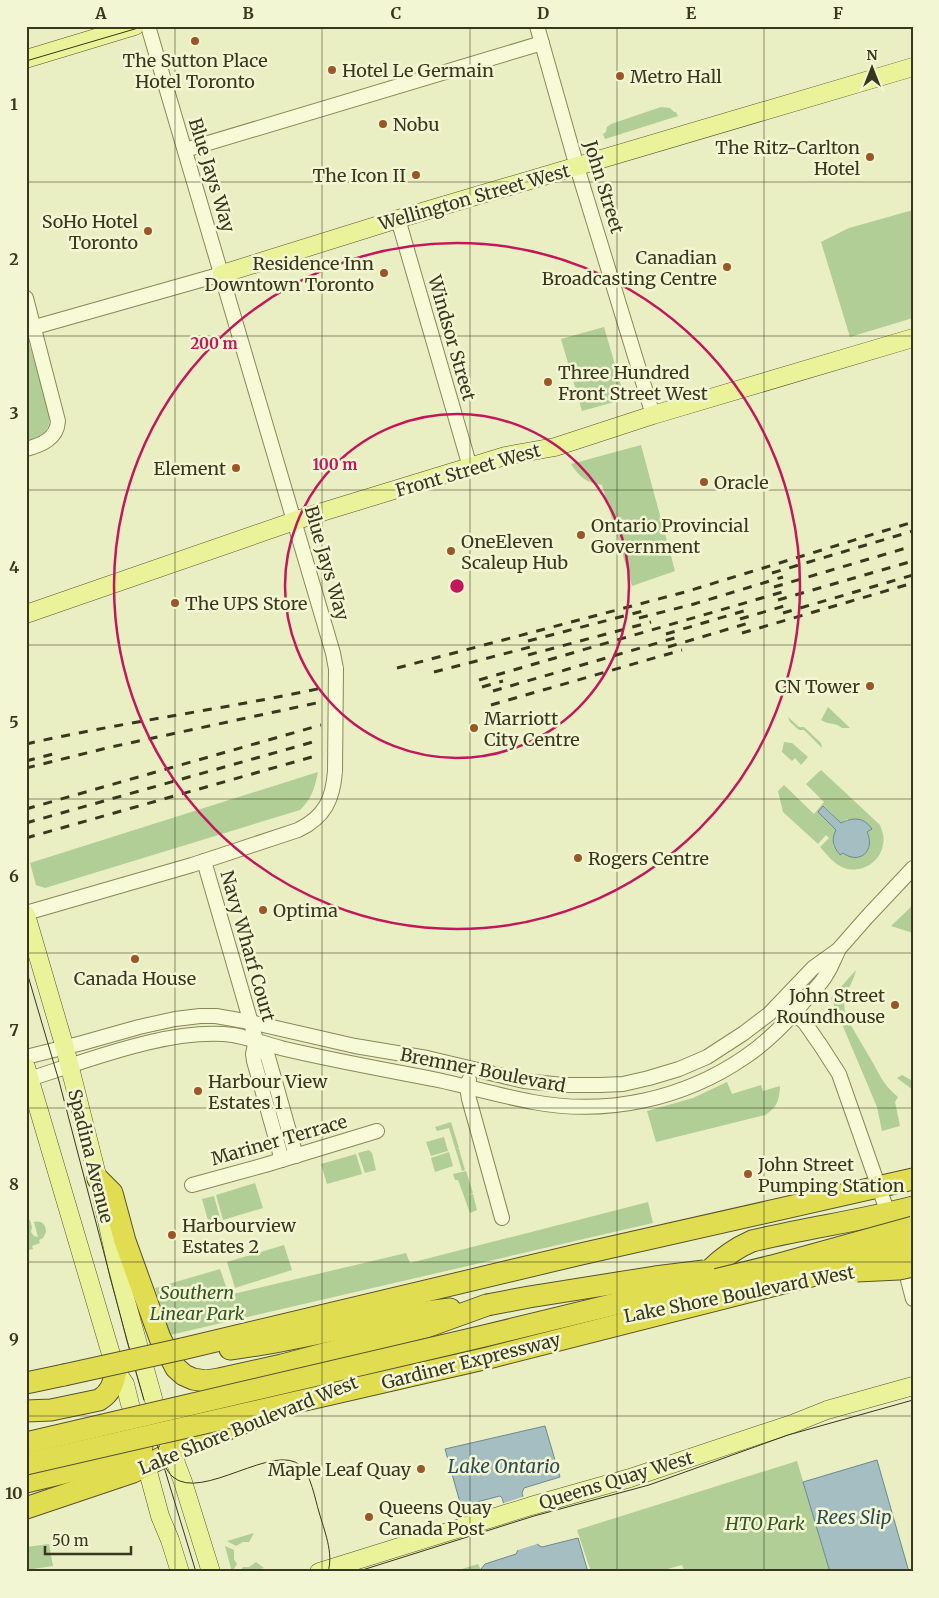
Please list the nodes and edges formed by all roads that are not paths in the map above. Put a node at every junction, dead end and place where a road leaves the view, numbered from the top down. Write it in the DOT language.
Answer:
graph roads {
  1 [pos="135,26"];
  2 [pos="148,26"];
  3 [pos="537,26"];
  4 [pos="542,43"];
  5 [pos="26,59"];
  6 [pos="913,68"];
  7 [pos="185,150"];
  8 [pos="578,167"];
  9 [pos="398,219"];
  10 [pos="222,274"];
  11 [pos="26,298"];
  12 [pos="35,327"];
  13 [pos="913,338"];
  14 [pos="653,415"];
  15 [pos="26,449"];
  16 [pos="470,467"];
  17 [pos="295,521"];
  18 [pos="26,614"];
  19 [pos="204,861"];
  20 [pos="913,868"];
  21 [pos="26,914"];
  22 [pos="838,950"];
  23 [pos="782,1002"];
  24 [pos="794,1013"];
  25 [pos="250,1022"];
  26 [pos="256,1040"];
  27 [pos="65,1048"];
  28 [pos="26,1057"];
  29 [pos="69,1067"];
  30 [pos="472,1069"];
  31 [pos="28,1075"];
  32 [pos="467,1087"];
  33 [pos="377,1131"];
  34 [pos="296,1156"];
  35 [pos="282,1160"];
  36 [pos="98,1179"];
  37 [pos="913,1179"];
  38 [pos="192,1185"];
  39 [pos="878,1187"];
  40 [pos="913,1207"];
  41 [pos="888,1213"];
  42 [pos="502,1218"];
  43 [pos="913,1227"];
  44 [pos="910,1257"];
  45 [pos="772,1266"];
  46 [pos="913,1299"];
  47 [pos="675,1303"];
  48 [pos="487,1305"];
  49 [pos="182,1349"];
  50 [pos="116,1372"];
  51 [pos="26,1383"];
  52 [pos="913,1386"];
  53 [pos="153,1398"];
  54 [pos="130,1404"];
  55 [pos="51,1410"];
  56 [pos="26,1411"];
  57 [pos="26,1420"];
  58 [pos="26,1443"];
  59 [pos="170,1447"];
  60 [pos="144,1457"];
  61 [pos="26,1464"];
  62 [pos="26,1482"];
  63 [pos="26,1508"];
  64 [pos="180,1572"];
  65 [pos="211,1572"];
  66 [pos="319,1572"];
  1 -- 5 [label="main road"];
  2 -- 7 [label="street, Blue Jays Way"];
  3 -- 4 [label="street, John Street"];
  4 -- 7 [label="street"];
  4 -- 8 [label="street, John Street"];
  6 -- 8 [label="main road, Wellington Street West"];
  7 -- 10 [label="street, Blue Jays Way"];
  8 -- 9 [label="main road, Wellington Street West"];
  8 -- 14 [label="street, John Street"];
  9 -- 10 [label="main road, Wellington Street West"];
  9 -- 16 [label="street, Windsor Street"];
  10 -- 12 [label="street, Wellington Street West"];
  10 -- 17 [label="street, Blue Jays Way"];
  11 -- 12 [label="street"];
  12 -- 15 [label="street"];
  13 -- 14 [label="main road, Front Street West"];
  14 -- 16 [label="main road, Front Street West"];
  16 -- 17 [label="main road, Front Street West"];
  17 -- 18 [label="main road, Front Street West"];
  17 -- 19 [label="street, Blue Jays Way, bridge"];
  19 -- 21 [label="street, Blue Jays Way"];
  19 -- 25 [label="street, Navy Wharf Court"];
  20 -- 22 [label="street, Bremner Boulevard"];
  21 -- 27 [label="main road, Spadina Avenue"];
  22 -- 23 [label="street, Bremner Boulevard"];
  22 -- 24 [label="street, Bremner Boulevard"];
  23 -- 24 [label="street"];
  23 -- 30 [label="street, Bremner Boulevard"];
  24 -- 32 [label="street, Bremner Boulevard"];
  24 -- 39 [label="street"];
  25 -- 26 [label="street, Navy Wharf Court"];
  25 -- 27 [label="street, Bremner Boulevard"];
  25 -- 30 [label="street, Bremner Boulevard"];
  26 -- 29 [label="street, Bremner Boulevard"];
  26 -- 32 [label="street, Bremner Boulevard"];
  26 -- 34 [label="street, Navy Wharf Court"];
  26 -- 35 [label="street, Navy Wharf Court"];
  27 -- 28 [label="street, Bremner Boulevard"];
  27 -- 29 [label="main road, Spadina Avenue"];
  29 -- 31 [label="street, Bremner Boulevard"];
  29 -- 36 [label="main road, Spadina Avenue"];
  30 -- 32 [label="street"];
  31 -- 50 [label="main road, Spadina Avenue"];
  32 -- 42 [label="street"];
  33 -- 34 [label="street, Mariner Terrace"];
  34 -- 35 [label="street, Mariner Terrace"];
  35 -- 38 [label="street, Mariner Terrace"];
  36 -- 48 [label="highway"];
  36 -- 53 [label="main road, Spadina Avenue"];
  37 -- 39 [label="highway"];
  39 -- 41 [label="street"];
  39 -- 49 [label="highway"];
  40 -- 41 [label="highway"];
  41 -- 44 [label="street"];
  41 -- 47 [label="highway"];
  43 -- 45 [label="highway, Gardiner Expressway, bridge"];
  44 -- 46 [label="street"];
  44 -- 47 [label="highway, Lake Shore Boulevard West"];
  44 -- 61 [label="highway, Gardiner Expressway, bridge"];
  45 -- 48 [label="highway, bridge"];
  45 -- 58 [label="highway, Gardiner Expressway, bridge"];
  47 -- 59 [label="highway, Lake Shore Boulevard West"];
  48 -- 49 [label="highway"];
  49 -- 51 [label="highway, bridge"];
  50 -- 54 [label="main road, Spadina Avenue"];
  50 -- 55 [label="highway"];
  52 -- 66 [label="main road, Queens Quay West"];
  55 -- 56 [label="highway"];
  55 -- 57 [label="highway"];
  59 -- 60 [label="highway, Lake Shore Boulevard West"];
  59 -- 65 [label="main road"];
  60 -- 62 [label="highway"];
  60 -- 63 [label="highway, Lake Shore Boulevard West"];
  60 -- 64 [label="main road"];
}
